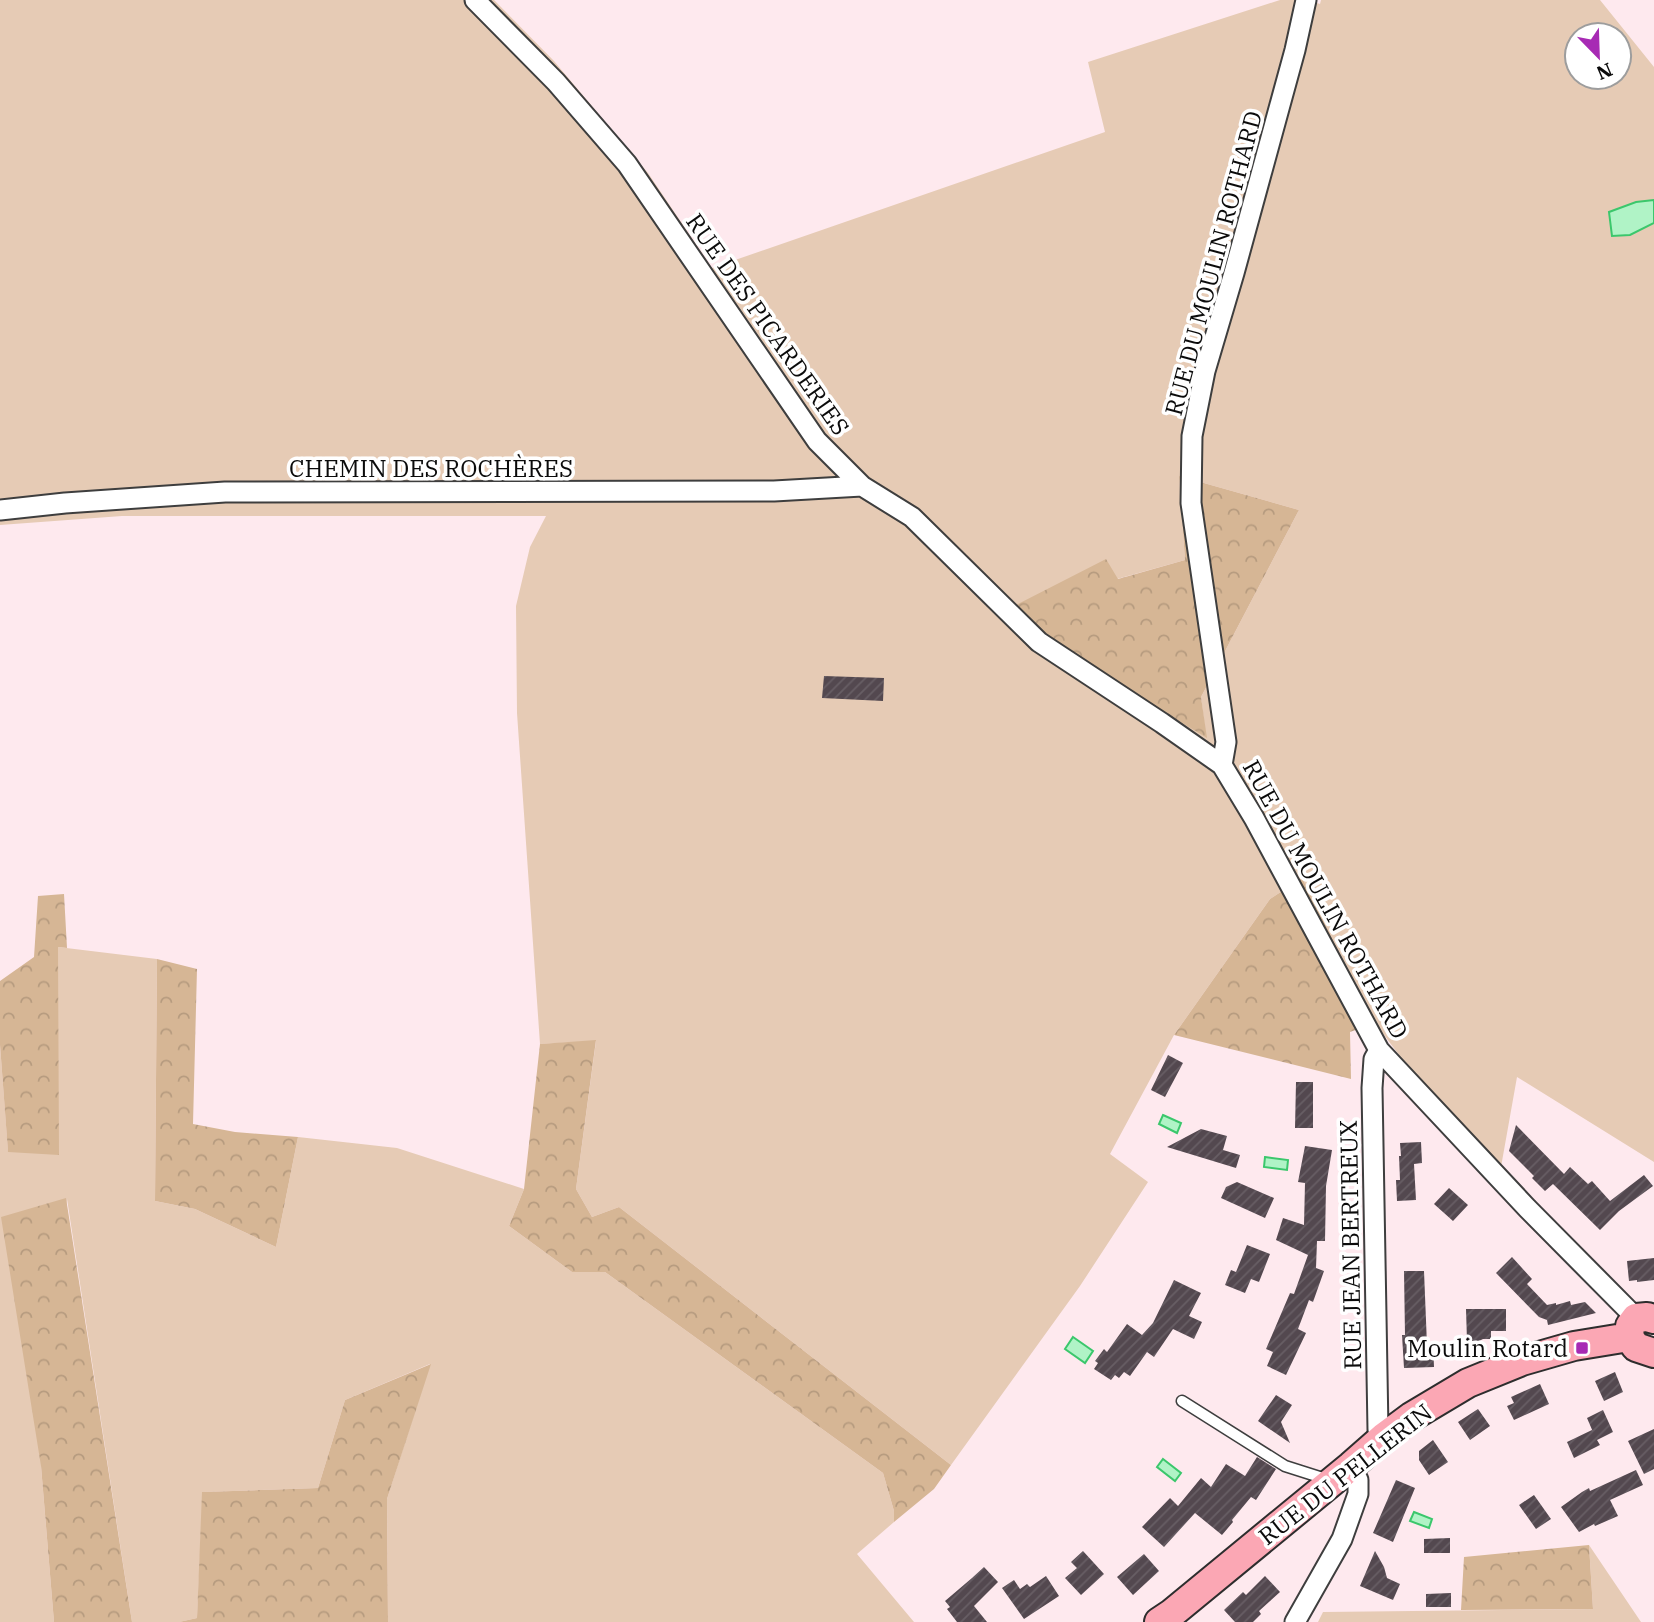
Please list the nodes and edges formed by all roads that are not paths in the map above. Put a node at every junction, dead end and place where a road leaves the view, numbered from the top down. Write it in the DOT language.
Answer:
graph roads {
  1 [pos="475,0"];
  2 [pos="1306,0"];
  3 [pos="862,486"];
  4 [pos="0,510"];
  5 [pos="1222,765"];
  6 [pos="1379,1051"];
  7 [pos="1640,1325"];
  8 [pos="1654,1353"];
  9 [pos="1182,1401"];
  10 [pos="1384,1437"];
  11 [pos="1342,1474"];
  12 [pos="1159,1622"];
  13 [pos="1295,1622"];
  1 -- 3 [label="street, RUE DES PICARDERIES"];
  2 -- 5 [label="street, RUE DU MOULIN ROTHARD"];
  3 -- 4 [label="street, CHEMIN DES ROCHÈRES"];
  3 -- 5 [label="street, RUE DES PICARDERIES"];
  5 -- 6 [label="street, RUE DU MOULIN ROTHARD"];
  6 -- 7 [label="street, RUE DU MOULIN ROTHARD"];
  6 -- 10 [label="street, RUE JEAN BERTREUX"];
  7 -- 8 [label="main road"];
  7 -- 10 [label="main road, RUE DU PELLERIN"];
  9 -- 11 [label="lane"];
  10 -- 11 [label="main road, RUE DU PELLERIN"];
  11 -- 12 [label="main road, RUE DU PELLERIN"];
  11 -- 13 [label="street"];
}
